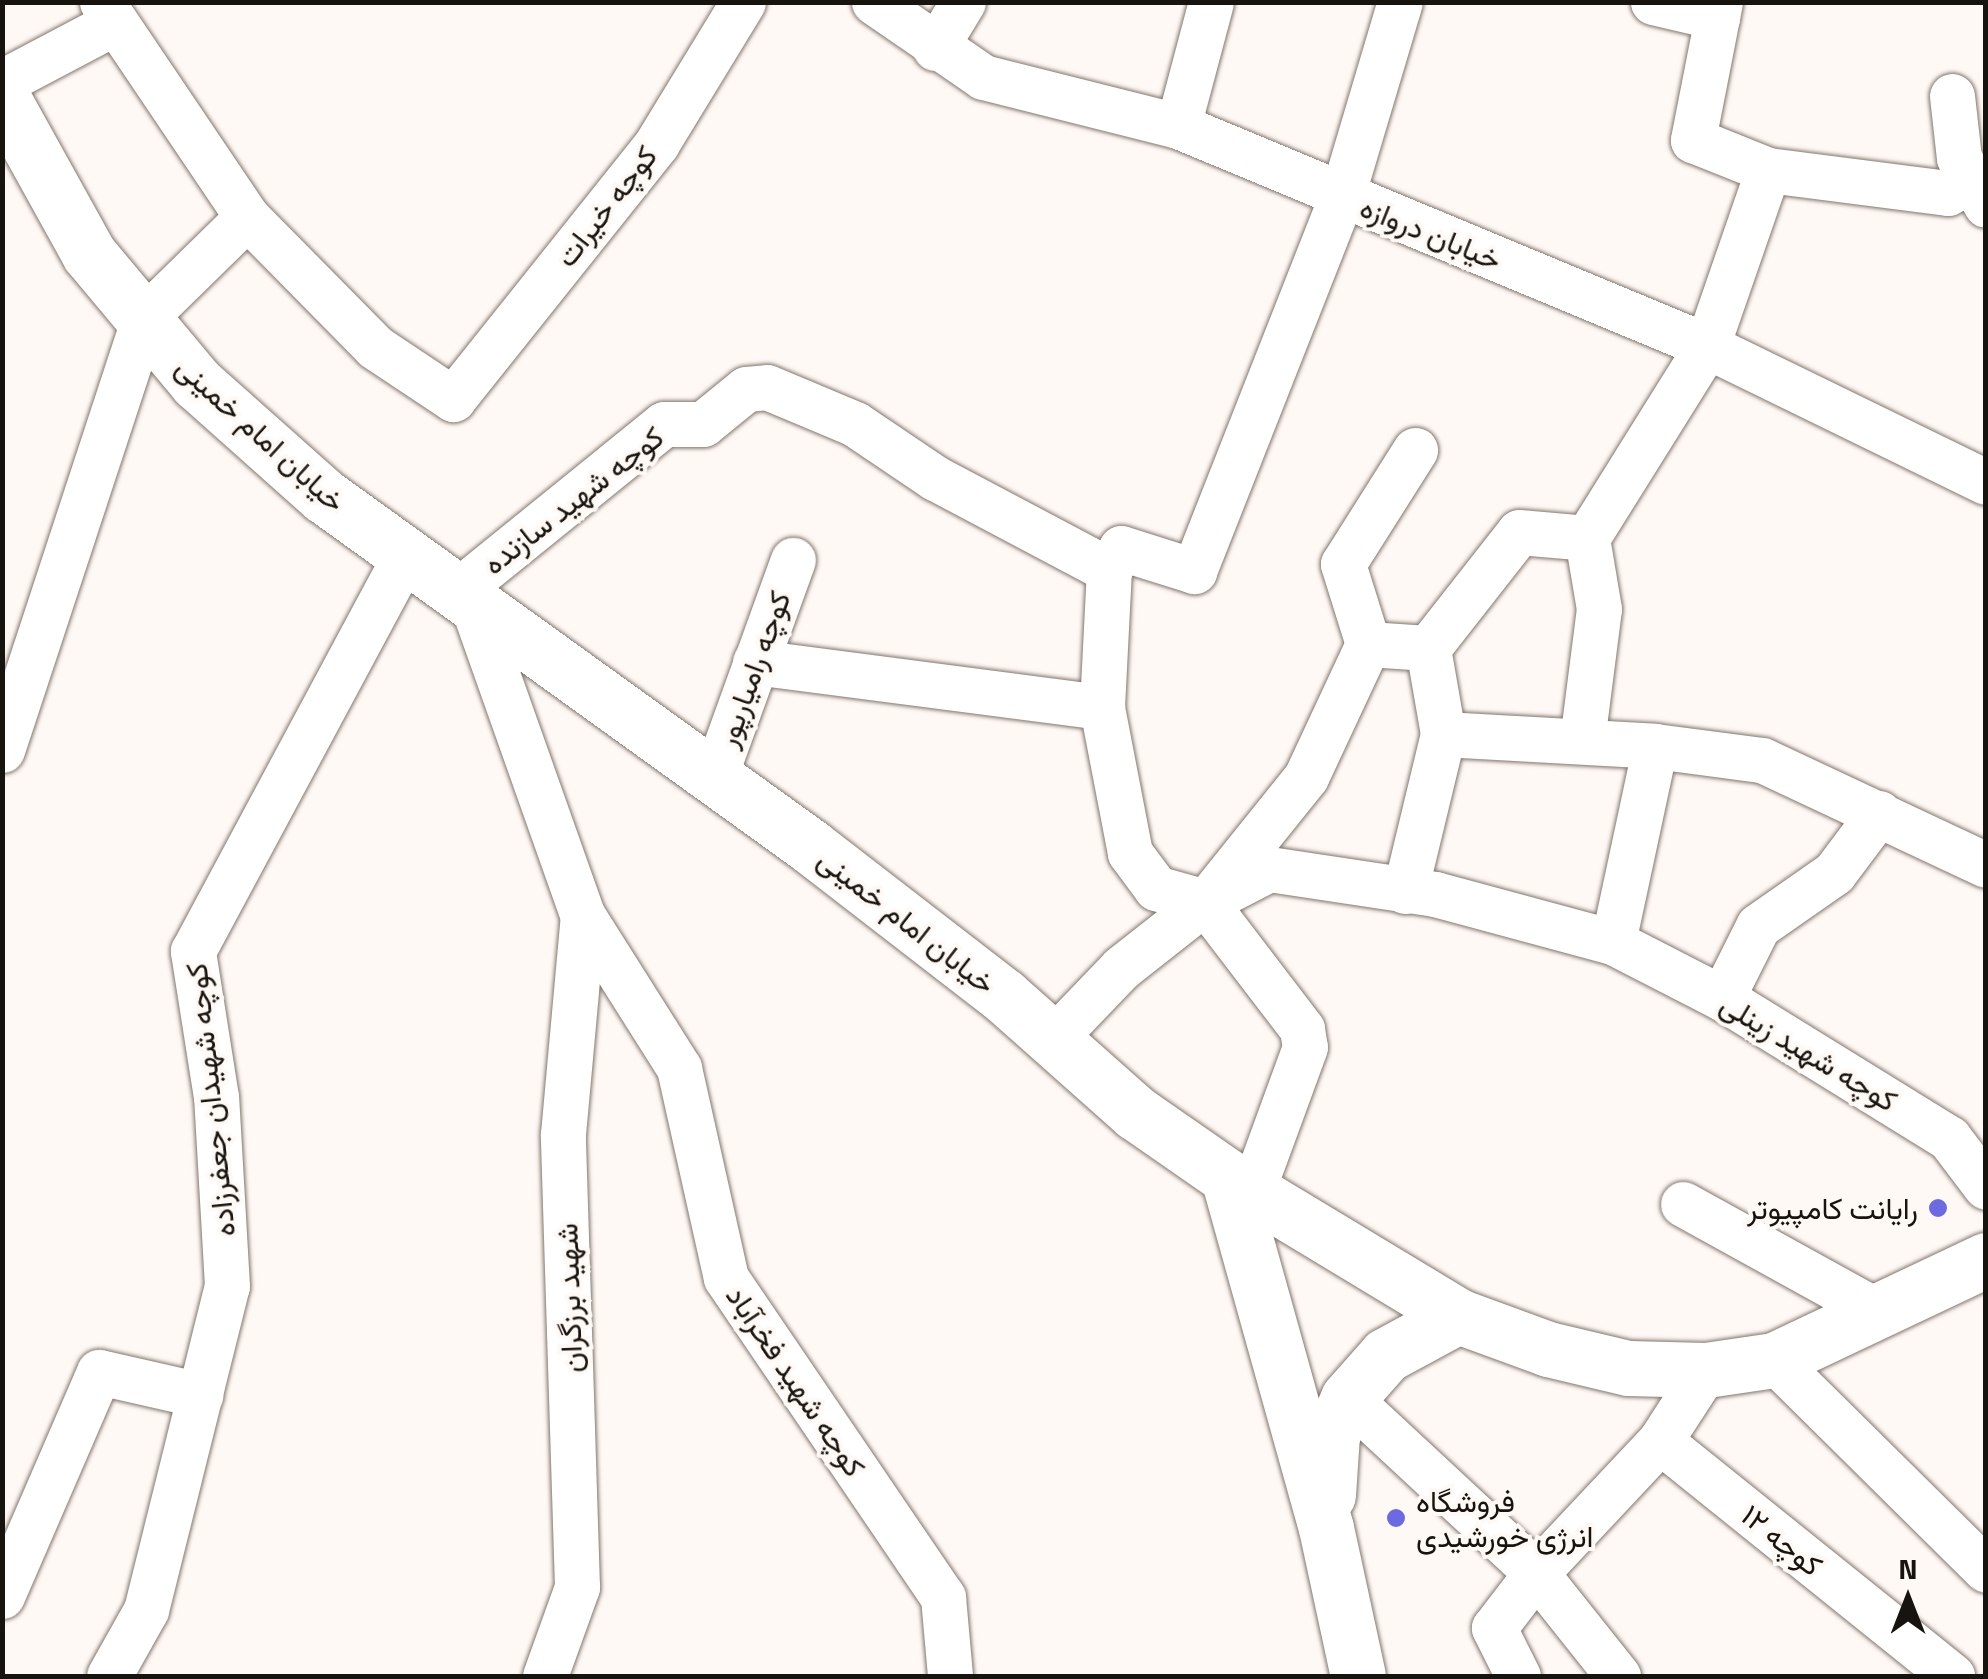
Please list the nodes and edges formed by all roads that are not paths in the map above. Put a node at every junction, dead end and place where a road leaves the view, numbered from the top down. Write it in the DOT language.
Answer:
graph roads {
  1 [pos="743,2"];
  2 [pos="874,2"];
  3 [pos="962,2"];
  4 [pos="1211,2"];
  5 [pos="1400,2"];
  6 [pos="1653,2"];
  7 [pos="110,9"];
  8 [pos="1718,10"];
  9 [pos="935,48"];
  10 [pos="2,82"];
  11 [pos="1952,96"];
  12 [pos="2,97"];
  13 [pos="1178,126"];
  14 [pos="1768,170"];
  15 [pos="1978,192"];
  16 [pos="1342,196"];
  17 [pos="247,218"];
  18 [pos="144,318"];
  19 [pos="1707,346"];
  20 [pos="1415,450"];
  21 [pos="1986,482"];
  22 [pos="1587,538"];
  23 [pos="404,556"];
  24 [pos="793,560"];
  25 [pos="1109,570"];
  26 [pos="464,602"];
  27 [pos="1368,644"];
  28 [pos="1428,648"];
  29 [pos="755,662"];
  30 [pos="1102,707"];
  31 [pos="1442,734"];
  32 [pos="1582,741"];
  33 [pos="1655,746"];
  34 [pos="2,750"];
  35 [pos="714,778"];
  36 [pos="1879,813"];
  37 [pos="1986,865"];
  38 [pos="1405,891"];
  39 [pos="1205,902"];
  40 [pos="583,916"];
  41 [pos="1613,942"];
  42 [pos="1722,998"];
  43 [pos="1053,1039"];
  44 [pos="1240,1185"];
  45 [pos="1986,1187"];
  46 [pos="1683,1204"];
  47 [pos="1986,1260"];
  48 [pos="1878,1311"];
  49 [pos="1458,1316"];
  50 [pos="1774,1360"];
  51 [pos="1706,1370"];
  52 [pos="200,1394"];
  53 [pos="1348,1398"];
  54 [pos="1660,1440"];
  55 [pos="1326,1528"];
  56 [pos="1986,1570"];
  57 [pos="1536,1573"];
  58 [pos="2,1596"];
  59 [pos="109,1676"];
  60 [pos="545,1676"];
  61 [pos="950,1676"];
  62 [pos="1358,1676"];
  63 [pos="1518,1676"];
  64 [pos="1618,1676"];
  65 [pos="1952,1676"];
  1 -- 17 [label="street, کوچه خیرات"];
  2 -- 9 [label="street, خیابان دروازه"];
  3 -- 9 [label="street"];
  4 -- 13 [label="street"];
  5 -- 16 [label="street"];
  6 -- 8 [label="street"];
  7 -- 10 [label="street"];
  7 -- 17 [label="street"];
  8 -- 14 [label="street"];
  9 -- 13 [label="street, خیابان دروازه"];
  11 -- 15 [label="street"];
  12 -- 18 [label="street, خیابان امام خمینی"];
  13 -- 16 [label="street, خیابان دروازه"];
  14 -- 15 [label="street"];
  14 -- 19 [label="street"];
  16 -- 19 [label="street, خیابان دروازه"];
  16 -- 25 [label="street"];
  17 -- 18 [label="street"];
  18 -- 23 [label="street, خیابان امام خمینی"];
  18 -- 34 [label="street"];
  19 -- 21 [label="street, خیابان دروازه"];
  19 -- 22 [label="street"];
  20 -- 27 [label="street"];
  22 -- 28 [label="street"];
  22 -- 32 [label="street"];
  23 -- 26 [label="street, خیابان امام خمینی"];
  23 -- 52 [label="street, کوچه شهیدان جعفرزاده"];
  24 -- 29 [label="street, کوچه رامیارپور"];
  25 -- 26 [label="street, کوچه شهید سازنده"];
  25 -- 30 [label="street"];
  26 -- 35 [label="street, خیابان امام خمینی"];
  26 -- 40 [label="street"];
  27 -- 28 [label="street"];
  27 -- 39 [label="street"];
  28 -- 31 [label="street"];
  29 -- 30 [label="street"];
  29 -- 35 [label="street, کوچه رامیارپور"];
  30 -- 39 [label="street"];
  31 -- 32 [label="street"];
  31 -- 38 [label="street"];
  32 -- 33 [label="street"];
  33 -- 36 [label="street"];
  33 -- 41 [label="street"];
  35 -- 43 [label="street, خیابان امام خمینی"];
  36 -- 37 [label="street"];
  36 -- 42 [label="street"];
  38 -- 39 [label="street, کوچه شهید زینلی"];
  38 -- 41 [label="street, کوچه شهید زینلی"];
  39 -- 43 [label="street"];
  39 -- 44 [label="street"];
  40 -- 60 [label="street, شهید برزگران"];
  40 -- 61 [label="street, کوچه شهید فخرآباد"];
  41 -- 42 [label="street, کوچه شهید زینلی"];
  42 -- 45 [label="street, کوچه شهید زینلی"];
  43 -- 44 [label="street, خیابان امام خمینی"];
  44 -- 49 [label="street, خیابان امام خمینی"];
  44 -- 55 [label="street"];
  46 -- 48 [label="street"];
  47 -- 48 [label="street, خیابان امام خمینی"];
  48 -- 50 [label="street, خیابان امام خمینی"];
  49 -- 51 [label="street, خیابان امام خمینی"];
  49 -- 53 [label="street"];
  50 -- 51 [label="street, خیابان امام خمینی"];
  50 -- 56 [label="street"];
  51 -- 54 [label="street"];
  52 -- 58 [label="street"];
  52 -- 59 [label="street, کوچه شهیدان جعفرزاده"];
  53 -- 55 [label="street"];
  53 -- 57 [label="street"];
  54 -- 57 [label="street"];
  54 -- 65 [label="street, کوچه ۱۲"];
  55 -- 62 [label="street"];
  57 -- 63 [label="street"];
  57 -- 64 [label="street"];
}
